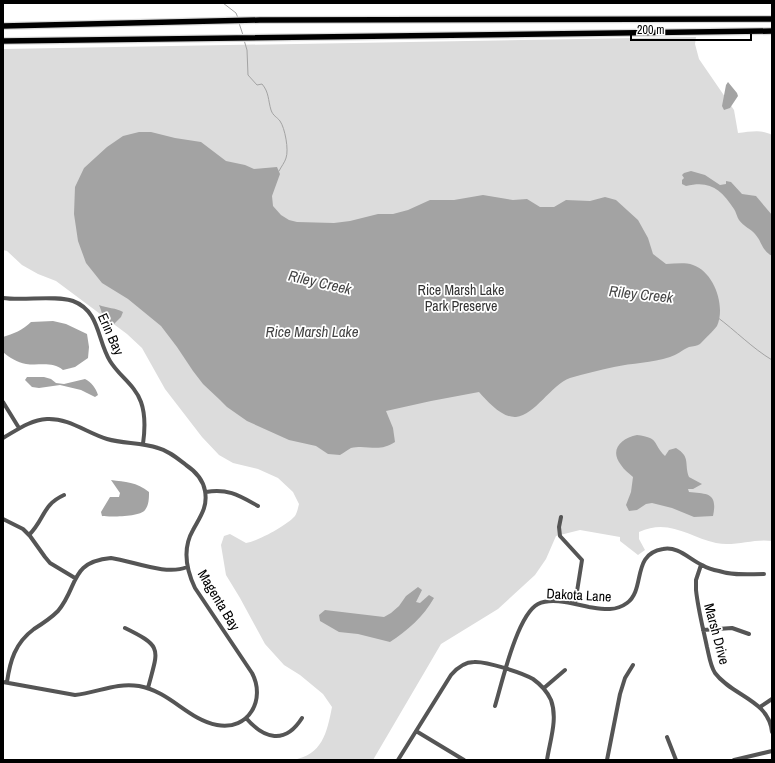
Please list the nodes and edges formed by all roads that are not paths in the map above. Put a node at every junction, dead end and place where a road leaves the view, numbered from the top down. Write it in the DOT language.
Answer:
graph roads {
  1 [pos="772,19"];
  2 [pos="3,26"];
  3 [pos="772,31"];
  4 [pos="3,41"];
  5 [pos="20,41"];
  6 [pos="3,44"];
  7 [pos="3,298"];
  8 [pos="3,402"];
  9 [pos="19,428"];
  10 [pos="3,438"];
  11 [pos="143,444"];
  12 [pos="206,492"];
  13 [pos="64,495"];
  14 [pos="258,506"];
  15 [pos="560,517"];
  16 [pos="3,519"];
  17 [pos="29,535"];
  18 [pos="701,565"];
  19 [pos="187,567"];
  20 [pos="764,574"];
  21 [pos="75,578"];
  22 [pos="575,604"];
  23 [pos="125,628"];
  24 [pos="703,630"];
  25 [pos="749,634"];
  26 [pos="633,665"];
  27 [pos="506,669"];
  28 [pos="565,670"];
  29 [pos="5,682"];
  30 [pos="148,688"];
  31 [pos="544,688"];
  32 [pos="772,699"];
  33 [pos="495,706"];
  34 [pos="760,707"];
  35 [pos="246,718"];
  36 [pos="302,718"];
  37 [pos="416,731"];
  38 [pos="772,732"];
  39 [pos="667,736"];
  40 [pos="772,751"];
  41 [pos="398,760"];
  42 [pos="464,760"];
  43 [pos="547,760"];
  44 [pos="607,760"];
  45 [pos="676,760"];
  46 [pos="734,760"];
  1 -- 2 [label="highway"];
  3 -- 5 [label="highway"];
  4 -- 5 [label="highway"];
  5 -- 6 [label="highway"];
  7 -- 11 [label="street, Erin Bay"];
  8 -- 9 [label="street"];
  9 -- 10 [label="street"];
  9 -- 11 [label="street"];
  11 -- 12 [label="street"];
  12 -- 14 [label="street"];
  12 -- 19 [label="street, Magenta Bay"];
  13 -- 17 [label="street"];
  15 -- 22 [label="street"];
  16 -- 17 [label="street"];
  17 -- 21 [label="street"];
  18 -- 20 [label="street, Dakota Lane"];
  18 -- 22 [label="street, Dakota Lane"];
  18 -- 24 [label="street, Marsh Drive"];
  19 -- 21 [label="street"];
  19 -- 35 [label="street, Magenta Bay"];
  21 -- 29 [label="street"];
  22 -- 27 [label="street, Dakota Lane"];
  23 -- 30 [label="street"];
  24 -- 25 [label="street"];
  24 -- 34 [label="street, Marsh Drive"];
  26 -- 44 [label="street"];
  27 -- 31 [label="street"];
  27 -- 33 [label="street, Dakota Lane"];
  27 -- 37 [label="street"];
  28 -- 31 [label="street"];
  29 -- 30 [label="street"];
  30 -- 35 [label="street"];
  31 -- 43 [label="street"];
  32 -- 34 [label="street"];
  34 -- 38 [label="street, Marsh Drive"];
  35 -- 36 [label="street"];
  37 -- 41 [label="street"];
  37 -- 42 [label="street"];
  39 -- 45 [label="street"];
  40 -- 46 [label="street"];
}
